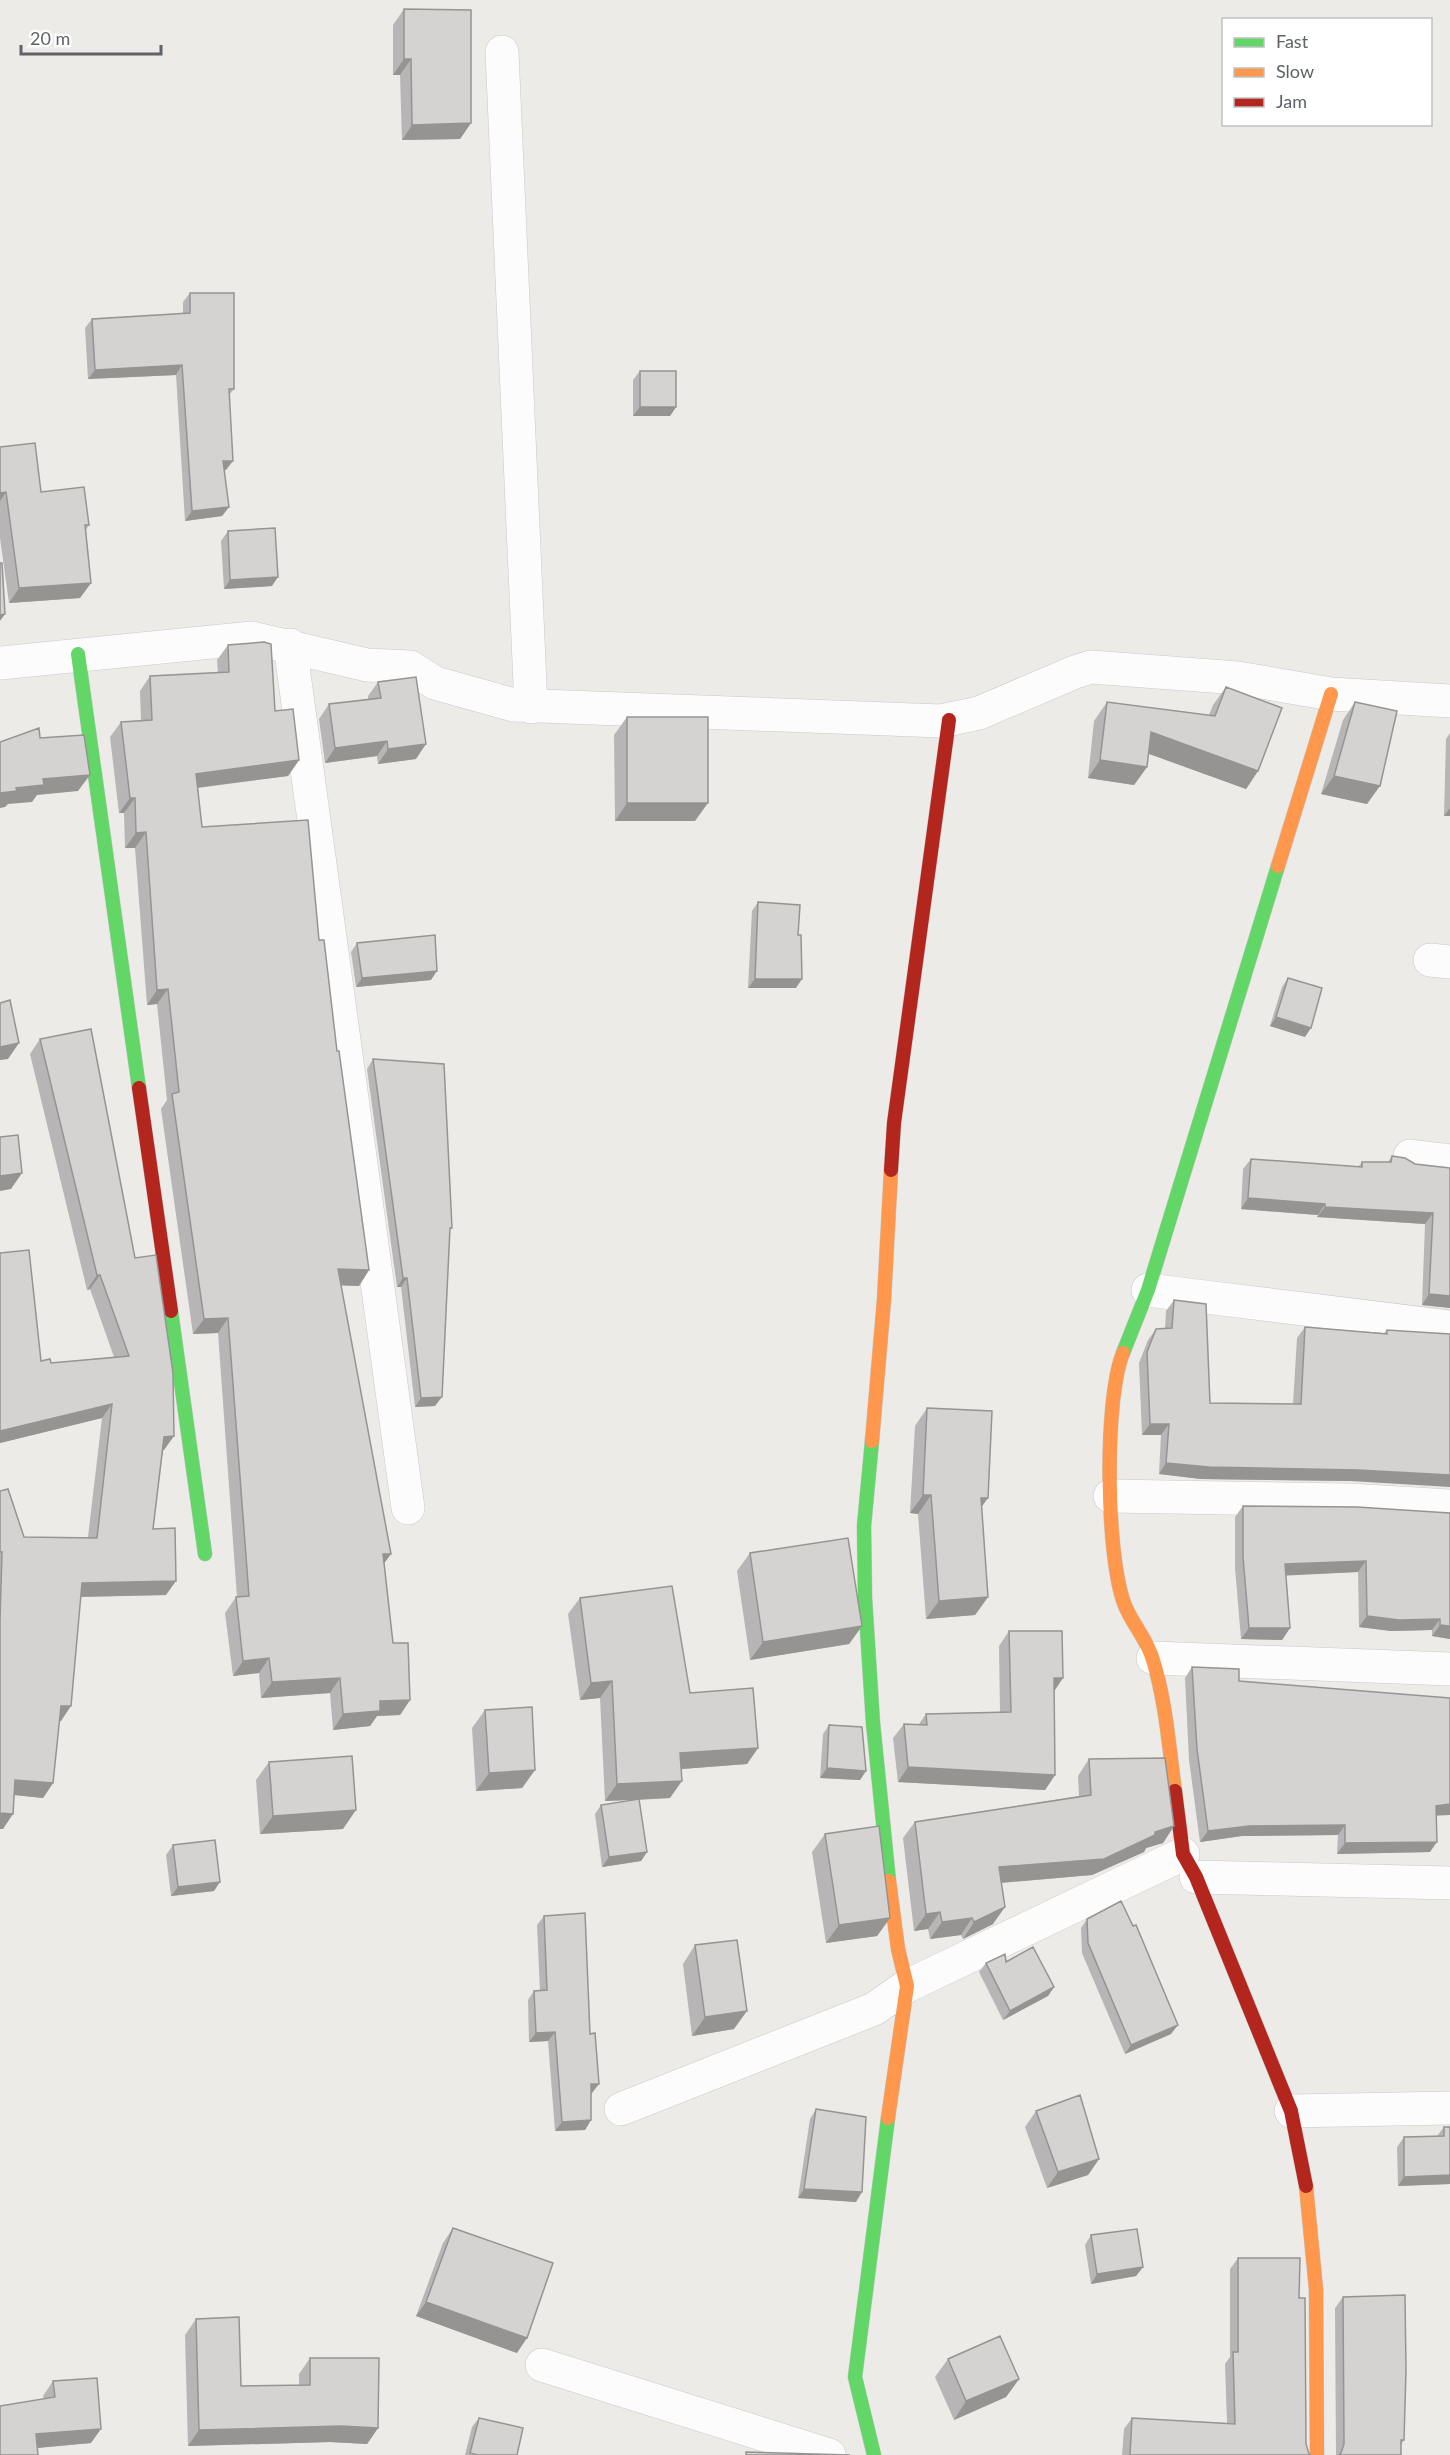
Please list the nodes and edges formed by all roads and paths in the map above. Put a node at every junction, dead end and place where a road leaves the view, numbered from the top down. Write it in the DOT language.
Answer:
graph roads {
  1 [pos="502,52"];
  2 [pos="290,645"];
  3 [pos="78,654"];
  4 [pos="0,663"];
  5 [pos="1331,694"];
  6 [pos="1450,700"];
  7 [pos="531,706"];
  8 [pos="949,720"];
  9 [pos="1410,1156"];
  10 [pos="1450,1161"];
  11 [pos="1148,1290"];
  12 [pos="1450,1327"];
  13 [pos="1110,1496"];
  14 [pos="1450,1506"];
  15 [pos="408,1508"];
  16 [pos="205,1554"];
  17 [pos="1153,1658"];
  18 [pos="1450,1668"];
  19 [pos="1189,1865"];
  20 [pos="1450,1883"];
  21 [pos="907,1986"];
  22 [pos="1450,2108"];
  23 [pos="621,2109"];
  24 [pos="1291,2111"];
  25 [pos="542,2365"];
  26 [pos="829,2455"];
  27 [pos="874,2455"];
  28 [pos="1317,2455"];
  1 -- 7 [label="street"];
  2 -- 3 [label="street"];
  2 -- 7 [label="street"];
  2 -- 15 [label="street"];
  3 -- 4 [label="street"];
  3 -- 16 [label="street"];
  5 -- 6 [label="street"];
  5 -- 8 [label="street"];
  5 -- 11 [label="street"];
  7 -- 8 [label="street"];
  8 -- 21 [label="street"];
  9 -- 10 [label="street"];
  11 -- 12 [label="street"];
  11 -- 13 [label="street"];
  13 -- 14 [label="street"];
  13 -- 17 [label="street"];
  17 -- 18 [label="street"];
  17 -- 19 [label="street"];
  19 -- 20 [label="street"];
  19 -- 21 [label="street"];
  19 -- 24 [label="street"];
  21 -- 23 [label="street"];
  21 -- 27 [label="street"];
  22 -- 24 [label="street"];
  24 -- 28 [label="street"];
  25 -- 26 [label="street"];
}
